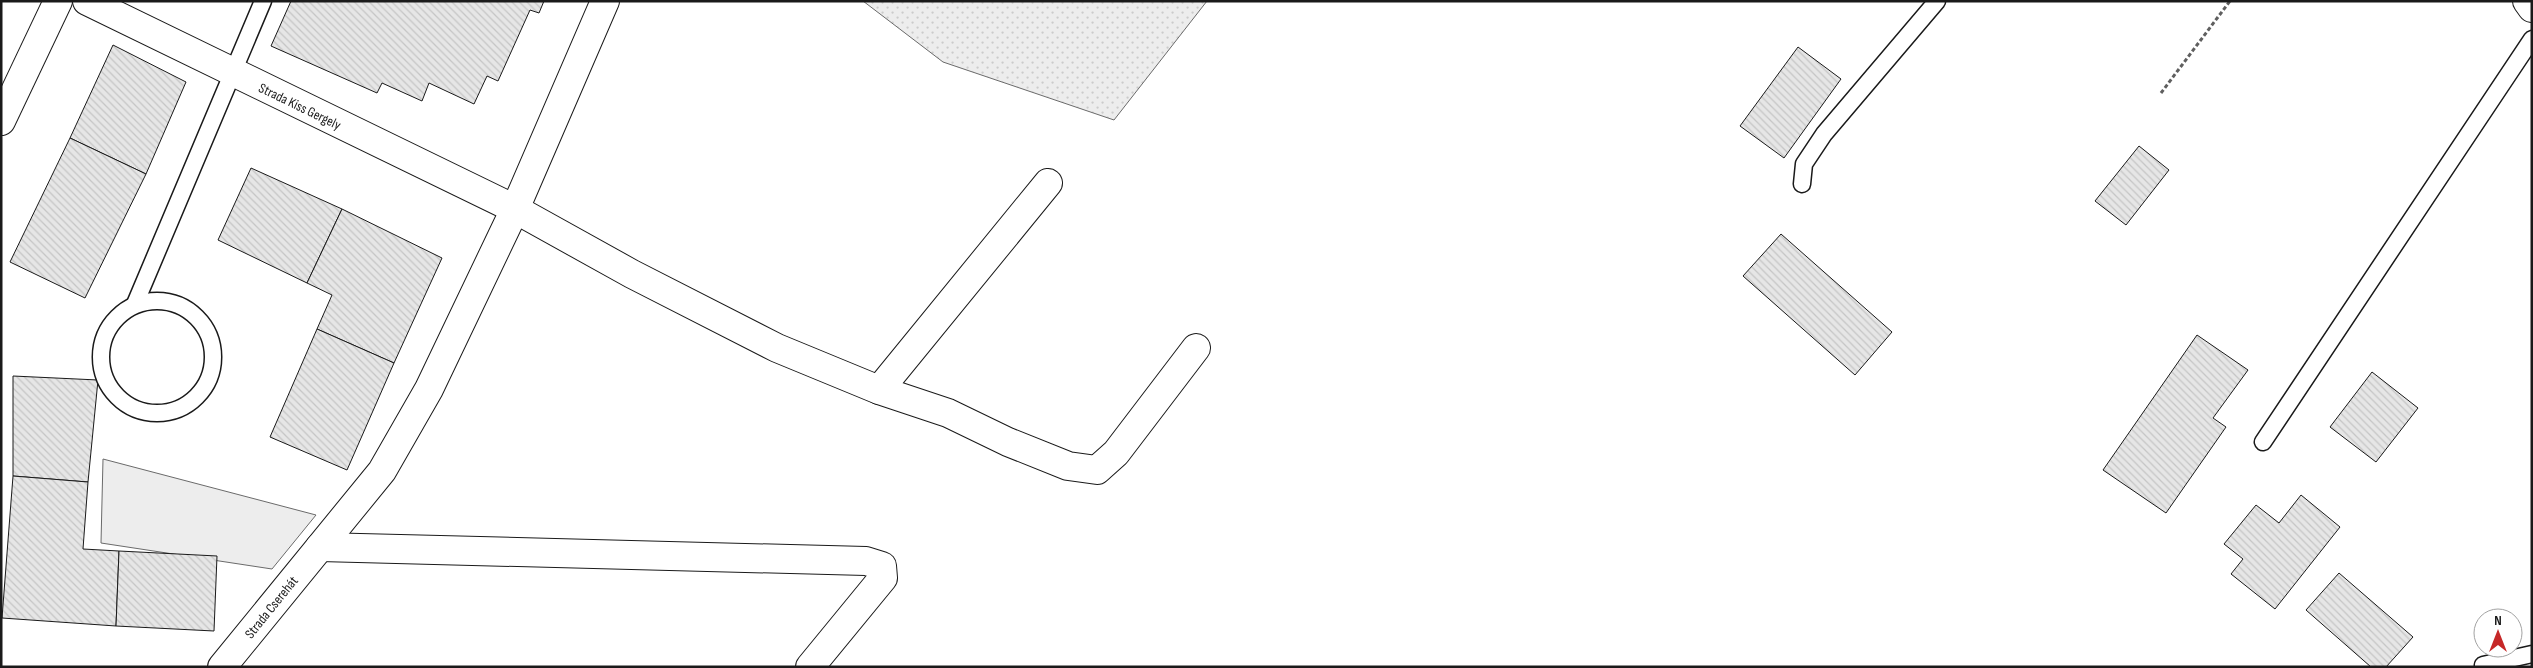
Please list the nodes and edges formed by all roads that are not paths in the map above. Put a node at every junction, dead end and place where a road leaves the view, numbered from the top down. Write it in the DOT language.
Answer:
graph roads {
  1 [pos="58,1"];
  2 [pos="87,1"];
  3 [pos="263,1"];
  4 [pos="605,1"];
  5 [pos="1937,1"];
  6 [pos="2527,1"];
  7 [pos="2532,8"];
  8 [pos="2532,39"];
  9 [pos="232,74"];
  10 [pos="1,121"];
  11 [pos="1048,183"];
  12 [pos="1802,184"];
  13 [pos="515,209"];
  14 [pos="135,304"];
  15 [pos="1196,348"];
  16 [pos="879,390"];
  17 [pos="2263,442"];
  18 [pos="320,547"];
  19 [pos="2532,654"];
  20 [pos="2483,664"];
  21 [pos="222,667"];
  22 [pos="810,667"];
  1 -- 10 [label="street"];
  2 -- 9 [label="street, Strada Kiss Gergely"];
  3 -- 9 [label="lane"];
  4 -- 13 [label="street"];
  5 -- 12 [label="lane"];
  6 -- 7 [label="street"];
  8 -- 17 [label="lane"];
  9 -- 13 [label="street, Strada Kiss Gergely"];
  9 -- 14 [label="lane"];
  11 -- 16 [label="street"];
  13 -- 16 [label="street, Strada Kiss Gergely"];
  13 -- 18 [label="street"];
  14 -- 14 [label="lane"];
  15 -- 16 [label="street, Strada Kiss Gergely"];
  18 -- 21 [label="street, Strada Cserehát"];
  18 -- 22 [label="street"];
  19 -- 20 [label="lane"];
}
